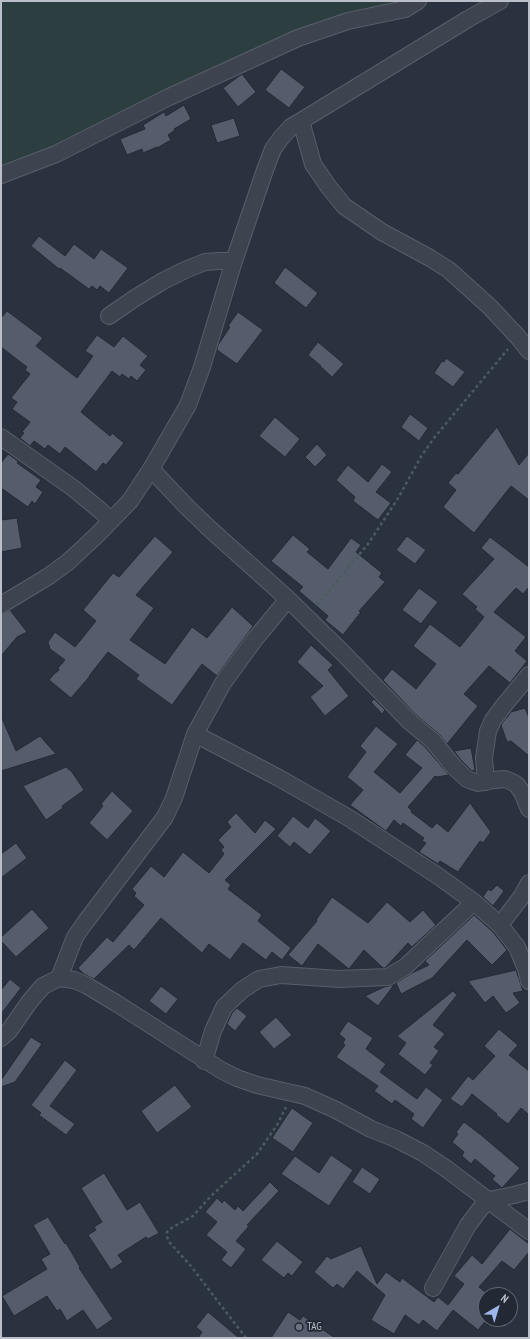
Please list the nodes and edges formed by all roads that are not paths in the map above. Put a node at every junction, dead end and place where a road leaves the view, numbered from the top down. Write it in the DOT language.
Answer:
graph roads {
  1 [pos="418,1"];
  2 [pos="500,1"];
  3 [pos="302,121"];
  4 [pos="1,175"];
  5 [pos="234,261"];
  6 [pos="108,316"];
  7 [pos="529,351"];
  8 [pos="1,437"];
  9 [pos="151,469"];
  10 [pos="111,521"];
  11 [pos="288,599"];
  12 [pos="1,605"];
  13 [pos="529,675"];
  14 [pos="195,734"];
  15 [pos="486,782"];
  16 [pos="529,809"];
  17 [pos="529,883"];
  18 [pos="474,902"];
  19 [pos="500,925"];
  20 [pos="59,978"];
  21 [pos="529,981"];
  22 [pos="1,1038"];
  23 [pos="204,1061"];
  24 [pos="529,1191"];
  25 [pos="489,1200"];
  26 [pos="529,1231"];
  27 [pos="434,1288"];
  1 -- 4 [label="street"];
  2 -- 3 [label="street"];
  3 -- 5 [label="street"];
  3 -- 7 [label="street"];
  5 -- 6 [label="street"];
  5 -- 9 [label="street"];
  8 -- 10 [label="street"];
  9 -- 10 [label="street"];
  9 -- 11 [label="street"];
  10 -- 12 [label="street"];
  11 -- 14 [label="street"];
  11 -- 15 [label="street"];
  13 -- 15 [label="street"];
  14 -- 18 [label="street"];
  14 -- 20 [label="street"];
  15 -- 16 [label="street"];
  17 -- 19 [label="street"];
  18 -- 19 [label="street"];
  18 -- 23 [label="street"];
  19 -- 21 [label="street"];
  20 -- 22 [label="street"];
  20 -- 23 [label="street"];
  23 -- 25 [label="street"];
  24 -- 25 [label="street"];
  25 -- 26 [label="street"];
  25 -- 27 [label="street"];
}
